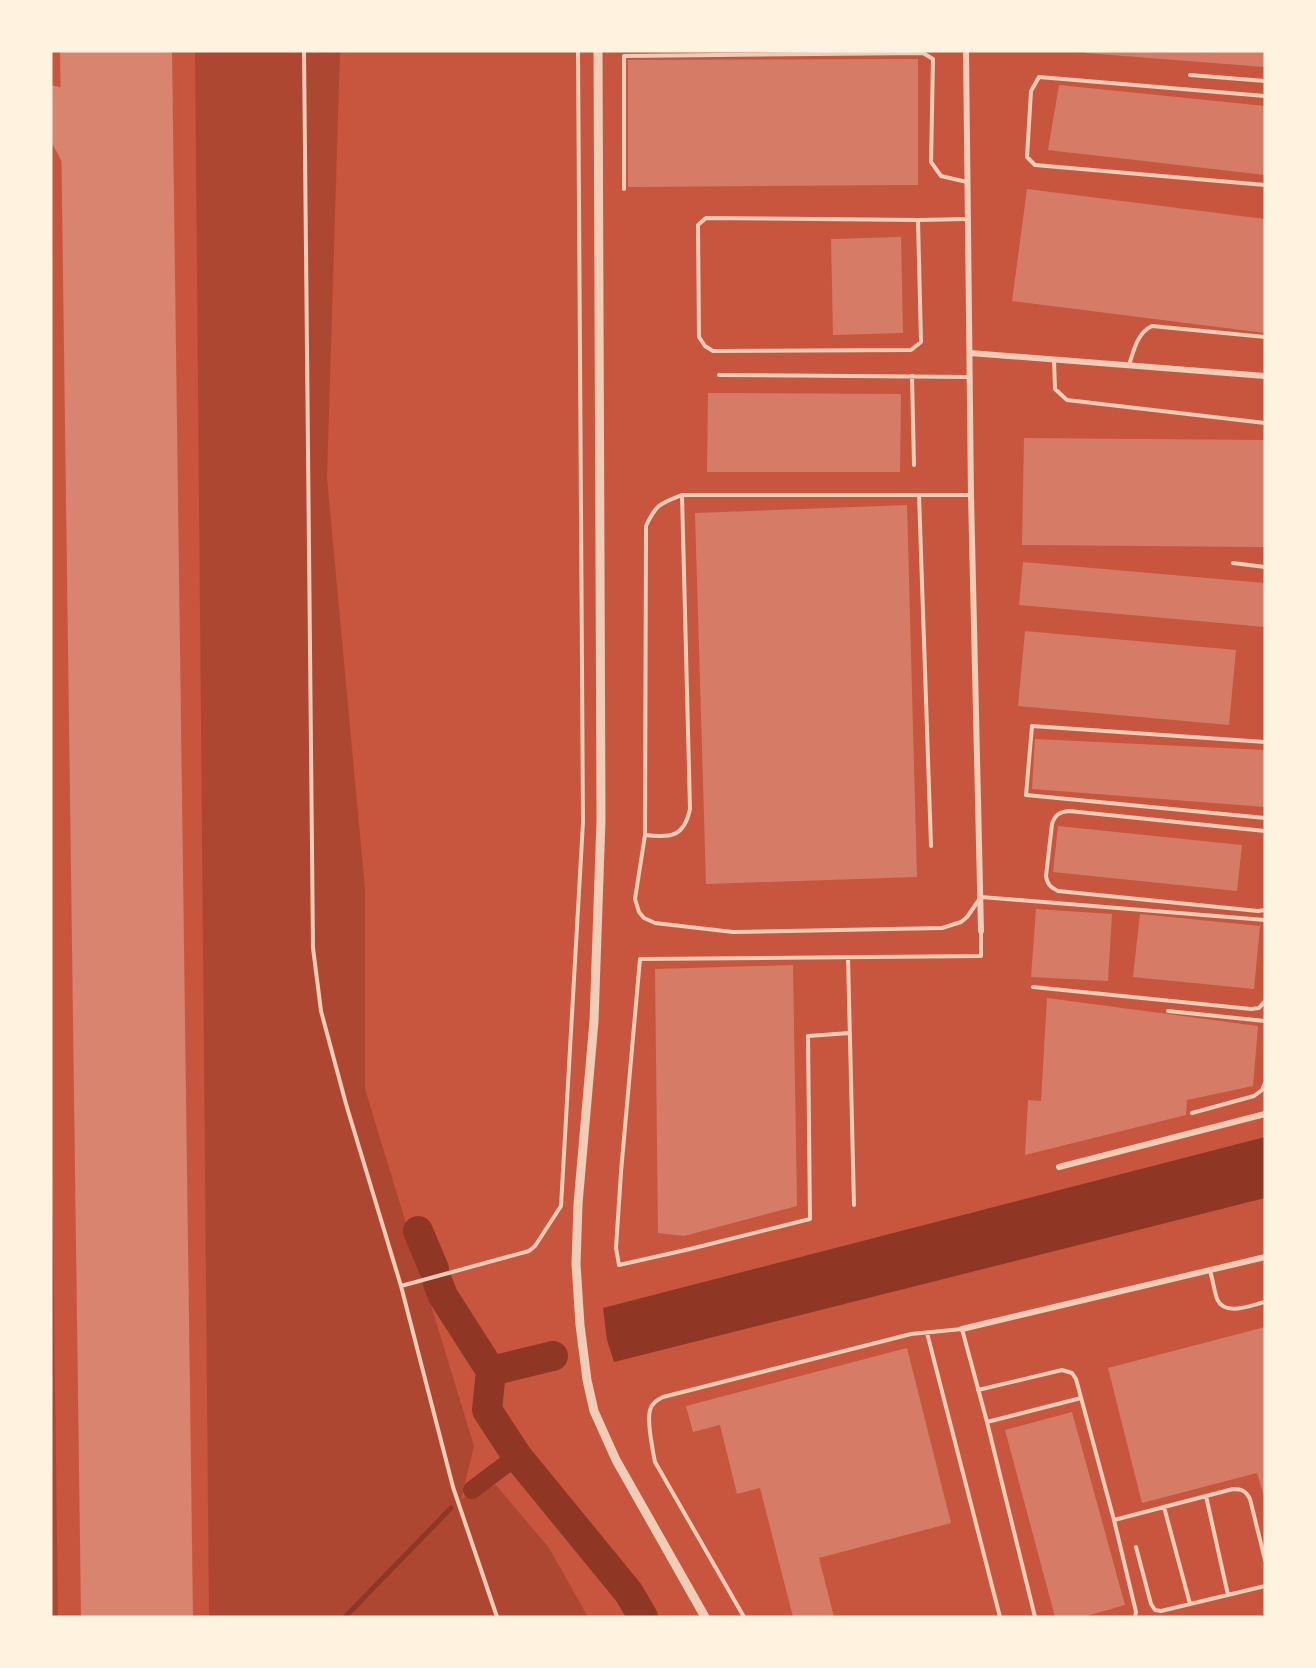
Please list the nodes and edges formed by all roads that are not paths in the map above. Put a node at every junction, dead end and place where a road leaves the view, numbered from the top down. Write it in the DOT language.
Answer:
graph roads {
  1 [pos="304,51"];
  2 [pos="578,51"];
  3 [pos="598,51"];
  4 [pos="966,51"];
  5 [pos="1190,75"];
  6 [pos="1265,81"];
  7 [pos="1265,96"];
  8 [pos="968,183"];
  9 [pos="1265,185"];
  10 [pos="624,189"];
  11 [pos="968,219"];
  12 [pos="918,220"];
  13 [pos="1265,337"];
  14 [pos="970,353"];
  15 [pos="1054,359"];
  16 [pos="1129,365"];
  17 [pos="719,375"];
  18 [pos="912,376"];
  19 [pos="1265,376"];
  20 [pos="970,377"];
  21 [pos="1265,423"];
  22 [pos="914,465"];
  23 [pos="682,495"];
  24 [pos="919,495"];
  25 [pos="971,495"];
  26 [pos="1233,563"];
  27 [pos="1265,567"];
  28 [pos="1265,742"];
  29 [pos="1265,818"];
  30 [pos="1265,831"];
  31 [pos="645,835"];
  32 [pos="931,846"];
  33 [pos="981,897"];
  34 [pos="1265,910"];
  35 [pos="1265,920"];
  36 [pos="981,931"];
  37 [pos="848,957"];
  38 [pos="1033,987"];
  39 [pos="1265,1001"];
  40 [pos="1168,1011"];
  41 [pos="1265,1021"];
  42 [pos="850,1033"];
  43 [pos="1265,1083"];
  44 [pos="1192,1113"];
  45 [pos="1265,1114"];
  46 [pos="1059,1167"];
  47 [pos="854,1205"];
  48 [pos="1265,1257"];
  49 [pos="1210,1271"];
  50 [pos="401,1286"];
  51 [pos="1265,1302"];
  52 [pos="962,1329"];
  53 [pos="927,1332"];
  54 [pos="978,1390"];
  55 [pos="1081,1398"];
  56 [pos="987,1422"];
  57 [pos="1206,1496"];
  58 [pos="1164,1507"];
  59 [pos="1114,1520"];
  60 [pos="1136,1547"];
  61 [pos="1265,1560"];
  62 [pos="1265,1586"];
  63 [pos="1228,1594"];
  64 [pos="1190,1604"];
  65 [pos="496,1617"];
  66 [pos="705,1617"];
  67 [pos="744,1617"];
  68 [pos="1000,1617"];
  69 [pos="1035,1617"];
  70 [pos="1135,1617"];
  1 -- 50 [label="lane"];
  2 -- 50 [label="lane"];
  3 -- 66 [label="street"];
  4 -- 8 [label="street"];
  5 -- 6 [label="lane"];
  7 -- 9 [label="lane"];
  8 -- 10 [label="lane"];
  8 -- 11 [label="street"];
  11 -- 12 [label="lane"];
  11 -- 14 [label="street"];
  12 -- 12 [label="lane"];
  13 -- 16 [label="lane"];
  14 -- 15 [label="street"];
  14 -- 20 [label="street"];
  15 -- 16 [label="street"];
  15 -- 21 [label="lane"];
  16 -- 19 [label="street"];
  17 -- 18 [label="lane"];
  18 -- 20 [label="lane"];
  18 -- 22 [label="lane"];
  20 -- 25 [label="street"];
  23 -- 24 [label="lane"];
  23 -- 31 [label="lane"];
  23 -- 31 [label="lane"];
  24 -- 25 [label="lane"];
  24 -- 32 [label="lane"];
  25 -- 33 [label="street"];
  26 -- 27 [label="lane"];
  28 -- 29 [label="lane"];
  30 -- 34 [label="lane"];
  31 -- 33 [label="lane"];
  33 -- 35 [label="lane"];
  33 -- 36 [label="street"];
  36 -- 37 [label="lane"];
  37 -- 42 [label="lane"];
  37 -- 42 [label="lane"];
  38 -- 39 [label="lane"];
  40 -- 41 [label="lane"];
  42 -- 47 [label="lane"];
  43 -- 44 [label="lane"];
  45 -- 46 [label="street"];
  48 -- 49 [label="street"];
  49 -- 51 [label="lane"];
  49 -- 52 [label="street"];
  50 -- 65 [label="lane"];
  52 -- 53 [label="lane"];
  52 -- 54 [label="lane"];
  53 -- 67 [label="lane"];
  53 -- 68 [label="lane"];
  54 -- 55 [label="lane"];
  54 -- 56 [label="lane"];
  55 -- 56 [label="lane"];
  55 -- 59 [label="lane"];
  56 -- 69 [label="lane"];
  57 -- 58 [label="lane"];
  57 -- 61 [label="lane"];
  57 -- 63 [label="lane"];
  58 -- 59 [label="lane"];
  58 -- 64 [label="lane"];
  59 -- 70 [label="lane"];
  60 -- 64 [label="lane"];
  62 -- 63 [label="lane"];
  63 -- 64 [label="lane"];
}
